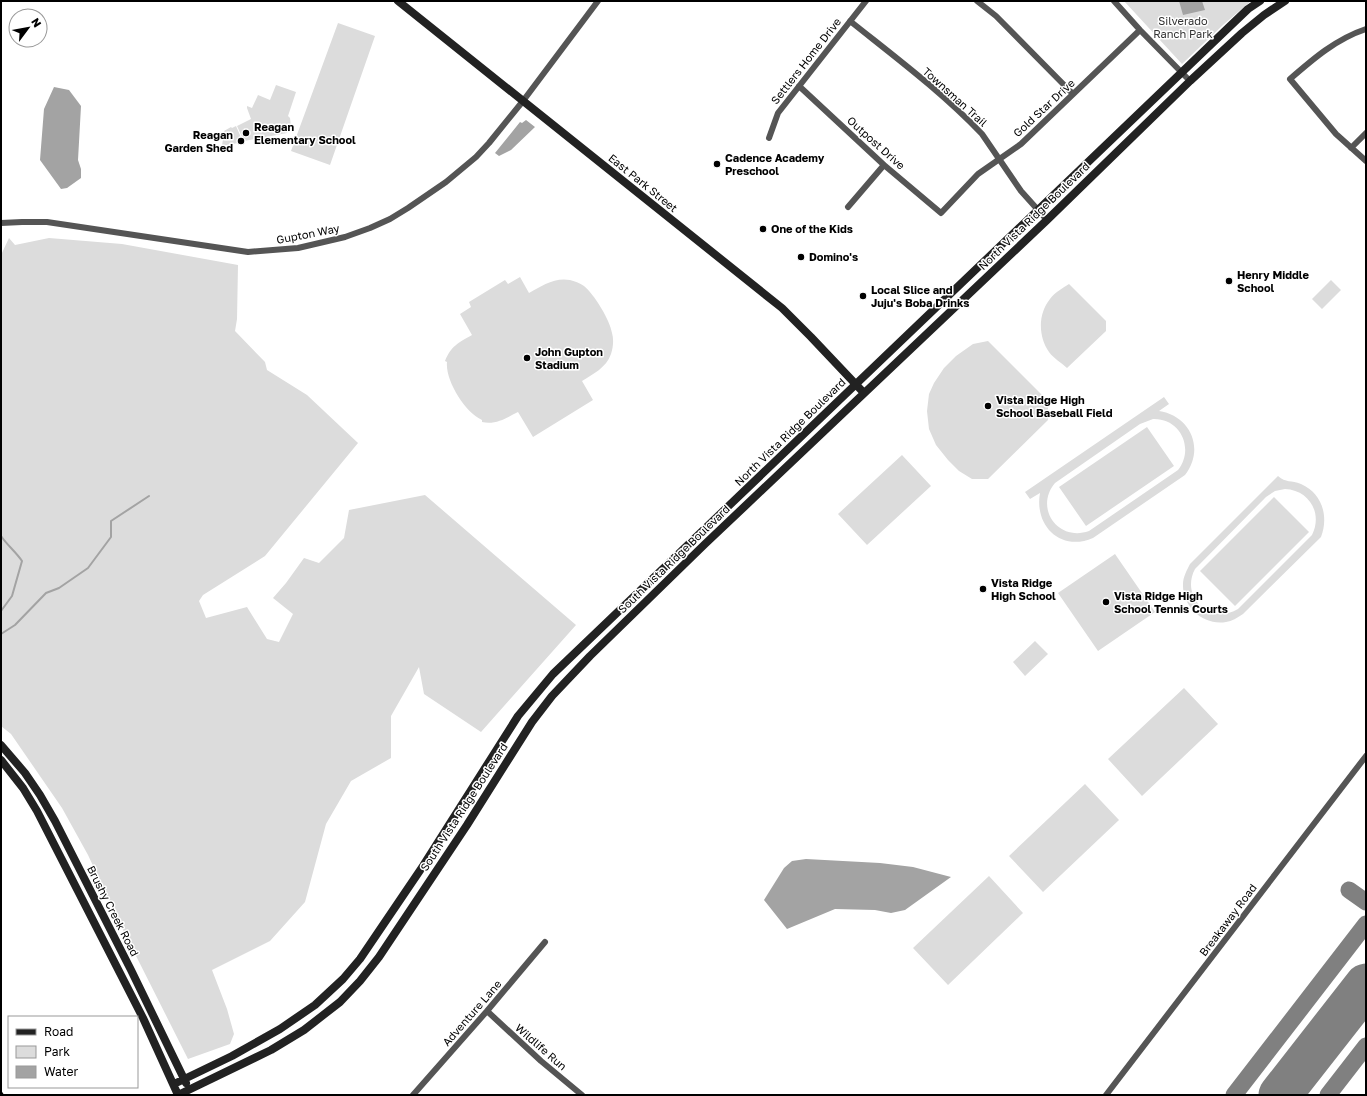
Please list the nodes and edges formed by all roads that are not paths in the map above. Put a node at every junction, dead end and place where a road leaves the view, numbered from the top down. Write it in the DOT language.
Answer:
graph roads {
  1 [pos="398,1"];
  2 [pos="598,1"];
  3 [pos="866,1"];
  4 [pos="977,1"];
  5 [pos="1114,1"];
  6 [pos="1260,1"];
  7 [pos="1285,1"];
  8 [pos="850,21"];
  9 [pos="1366,29"];
  10 [pos="1140,30"];
  11 [pos="1182,72"];
  12 [pos="1190,81"];
  13 [pos="799,86"];
  14 [pos="1073,94"];
  15 [pos="523,101"];
  16 [pos="1366,133"];
  17 [pos="769,138"];
  18 [pos="1351,148"];
  19 [pos="999,158"];
  20 [pos="1366,160"];
  21 [pos="884,165"];
  22 [pos="848,207"];
  23 [pos="1038,210"];
  24 [pos="941,213"];
  25 [pos="1047,220"];
  26 [pos="1,223"];
  27 [pos="856,384"];
  28 [pos="864,393"];
  29 [pos="735,499"];
  30 [pos="750,501"];
  31 [pos="1,745"];
  32 [pos="1366,756"];
  33 [pos="1,760"];
  34 [pos="66,844"];
  35 [pos="55,849"];
  36 [pos="545,942"];
  37 [pos="487,1012"];
  38 [pos="184,1080"];
  39 [pos="174,1084"];
  40 [pos="190,1093"];
  41 [pos="178,1095"];
  42 [pos="413,1095"];
  43 [pos="582,1095"];
  44 [pos="1106,1095"];
  1 -- 15 [label="street, East Park Street"];
  2 -- 15 [label="street, Gupton Way"];
  3 -- 8 [label="street, Settlers Home Drive"];
  4 -- 14 [label="street"];
  5 -- 10 [label="street"];
  6 -- 11 [label="street, North Vista Ridge Boulevard"];
  7 -- 12 [label="street, North Vista Ridge Boulevard"];
  8 -- 13 [label="street, Settlers Home Drive"];
  8 -- 19 [label="street, Townsman Trail"];
  9 -- 18 [label="street"];
  10 -- 11 [label="street"];
  10 -- 14 [label="street, Gold Star Drive"];
  11 -- 12 [label="street"];
  11 -- 23 [label="street, North Vista Ridge Boulevard"];
  12 -- 25 [label="street, North Vista Ridge Boulevard"];
  13 -- 17 [label="street, Settlers Home Drive"];
  13 -- 21 [label="street, Outpost Drive"];
  14 -- 19 [label="street, Gold Star Drive"];
  15 -- 26 [label="street, Gupton Way"];
  15 -- 27 [label="street, East Park Street"];
  16 -- 18 [label="street"];
  18 -- 20 [label="street"];
  19 -- 23 [label="street, Townsman Trail"];
  19 -- 24 [label="street, Gold Star Drive"];
  21 -- 22 [label="street"];
  21 -- 24 [label="street, Outpost Drive"];
  23 -- 25 [label="street, Townsman Trail"];
  23 -- 27 [label="street, North Vista Ridge Boulevard"];
  25 -- 28 [label="street, North Vista Ridge Boulevard"];
  27 -- 28 [label="street, East Park Street"];
  27 -- 29 [label="street, North Vista Ridge Boulevard"];
  28 -- 30 [label="street, North Vista Ridge Boulevard"];
  29 -- 38 [label="street, South Vista Ridge Boulevard"];
  30 -- 40 [label="street, South Vista Ridge Boulevard"];
  31 -- 34 [label="street, Brushy Creek Road"];
  32 -- 44 [label="street, Breakaway Road"];
  33 -- 35 [label="street, Brushy Creek Road"];
  34 -- 35 [label="street"];
  34 -- 38 [label="street, Brushy Creek Road"];
  35 -- 39 [label="street, Brushy Creek Road"];
  36 -- 37 [label="street, Adventure Lane"];
  37 -- 42 [label="street, Adventure Lane"];
  37 -- 43 [label="street, Wildlife Run"];
  38 -- 39 [label="street, South Vista Ridge Boulevard"];
  38 -- 40 [label="street, Brushy Creek Road"];
  39 -- 41 [label="street, Brushy Creek Road"];
  40 -- 41 [label="street, South Vista Ridge Boulevard"];
}
